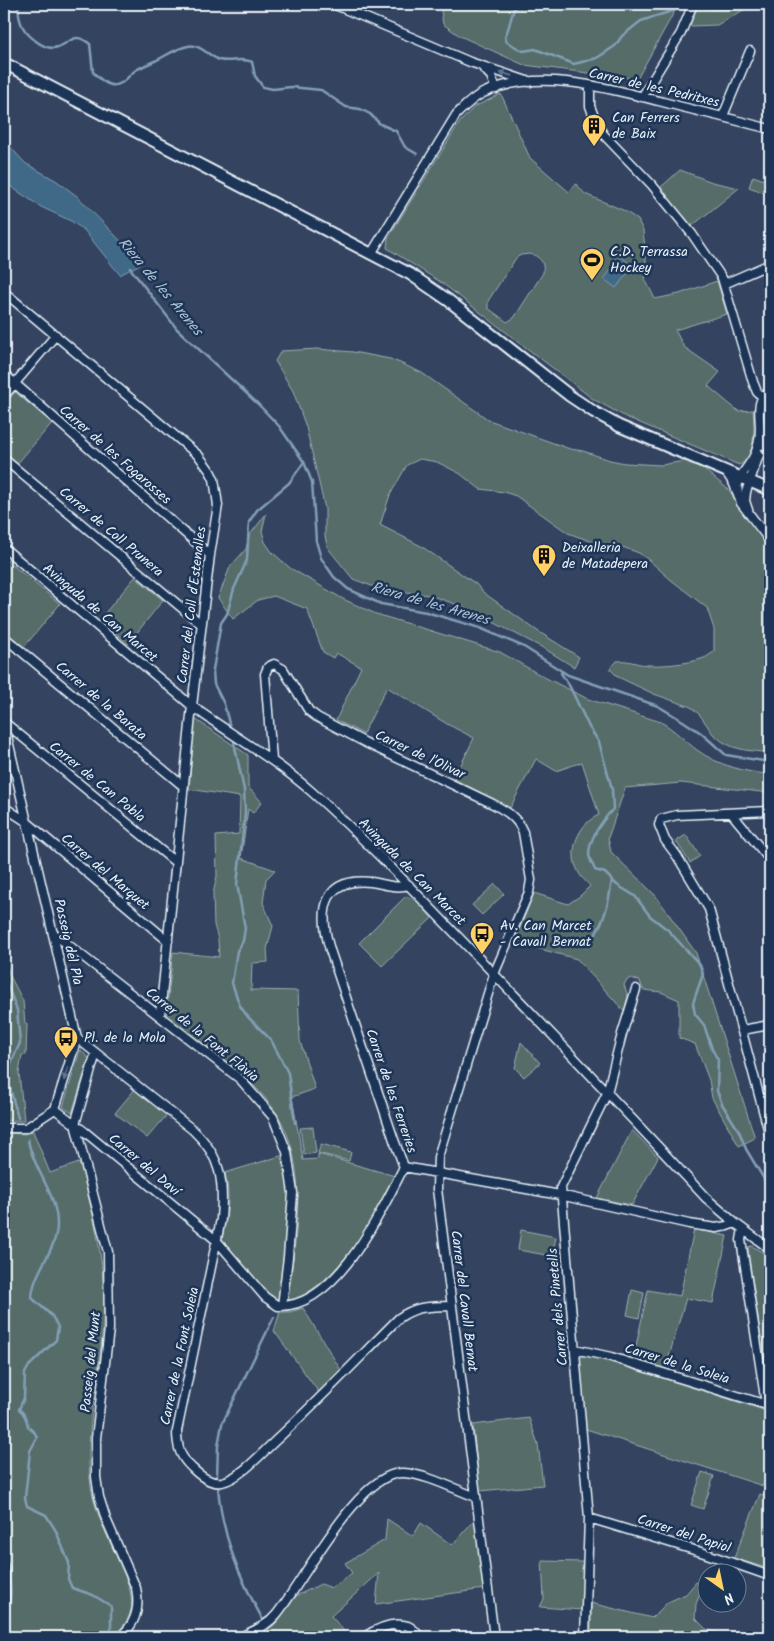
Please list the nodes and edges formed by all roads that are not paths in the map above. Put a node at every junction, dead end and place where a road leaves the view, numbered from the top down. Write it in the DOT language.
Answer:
graph roads {
  1 [pos="333,4"];
  2 [pos="693,4"];
  3 [pos="750,51"];
  4 [pos="4,63"];
  5 [pos="480,65"];
  6 [pos="532,82"];
  7 [pos="590,86"];
  8 [pos="496,89"];
  9 [pos="642,97"];
  10 [pos="723,116"];
  11 [pos="770,129"];
  12 [pos="371,254"];
  13 [pos="770,264"];
  14 [pos="724,284"];
  15 [pos="4,292"];
  16 [pos="56,336"];
  17 [pos="4,374"];
  18 [pos="15,383"];
  19 [pos="4,396"];
  20 [pos="767,397"];
  21 [pos="761,409"];
  22 [pos="770,413"];
  23 [pos="770,418"];
  24 [pos="760,446"];
  25 [pos="770,451"];
  26 [pos="4,459"];
  27 [pos="724,470"];
  28 [pos="740,477"];
  29 [pos="750,481"];
  30 [pos="767,489"];
  31 [pos="742,495"];
  32 [pos="770,541"];
  33 [pos="4,548"];
  34 [pos="210,555"];
  35 [pos="201,624"];
  36 [pos="4,637"];
  37 [pos="192,706"];
  38 [pos="4,722"];
  39 [pos="272,760"];
  40 [pos="183,786"];
  41 [pos="4,807"];
  42 [pos="770,811"];
  43 [pos="732,814"];
  44 [pos="27,822"];
  45 [pos="770,860"];
  46 [pos="175,862"];
  47 [pos="409,885"];
  48 [pos="53,934"];
  49 [pos="168,941"];
  50 [pos="494,974"];
  51 [pos="636,989"];
  52 [pos="160,1015"];
  53 [pos="770,1025"];
  54 [pos="742,1030"];
  55 [pos="77,1038"];
  56 [pos="96,1053"];
  57 [pos="608,1093"];
  58 [pos="55,1109"];
  59 [pos="75,1124"];
  60 [pos="4,1128"];
  61 [pos="770,1136"];
  62 [pos="404,1166"];
  63 [pos="437,1172"];
  64 [pos="560,1195"];
  65 [pos="734,1223"];
  66 [pos="744,1229"];
  67 [pos="217,1241"];
  68 [pos="770,1248"];
  69 [pos="282,1306"];
  70 [pos="452,1306"];
  71 [pos="575,1349"];
  72 [pos="768,1405"];
  73 [pos="476,1497"];
  74 [pos="590,1518"];
  75 [pos="4,1567"];
  76 [pos="770,1576"];
  77 [pos="4,1600"];
  78 [pos="4,1612"];
  79 [pos="400,1625"];
  80 [pos="120,1637"];
  81 [pos="241,1637"];
  82 [pos="364,1637"];
  83 [pos="400,1637"];
  84 [pos="420,1637"];
  85 [pos="494,1637"];
  86 [pos="585,1637"];
  1 -- 5 [label="street, Carrer de les Pedritxes"];
  2 -- 9 [label="street"];
  3 -- 10 [label="street"];
  4 -- 12 [label="street"];
  6 -- 5 [label="street, Carrer de les Pedritxes, one-way"];
  5 -- 8 [label="street"];
  6 -- 7 [label="street, Carrer de les Pedritxes"];
  6 -- 8 [label="street, Carrer de les Pedritxes"];
  7 -- 9 [label="street, Carrer de les Pedritxes"];
  7 -- 14 [label="street"];
  8 -- 12 [label="street, Carrer de les Pedritxes"];
  9 -- 10 [label="street, Carrer de les Pedritxes"];
  10 -- 11 [label="street, Carrer de les Pedritxes"];
  12 -- 27 [label="street"];
  13 -- 14 [label="street"];
  14 -- 20 [label="street"];
  15 -- 16 [label="street, Carrer del Coll d'Estenalles"];
  16 -- 18 [label="street"];
  16 -- 34 [label="street, Carrer del Coll d'Estenalles"];
  17 -- 18 [label="street, Carrer de les Fogarosses"];
  18 -- 19 [label="street"];
  18 -- 34 [label="street, Carrer de les Fogarosses"];
  20 -- 21 [label="street"];
  21 -- 22 [label="street"];
  21 -- 24 [label="street"];
  23 -- 24 [label="street"];
  24 -- 25 [label="street"];
  24 -- 28 [label="street"];
  24 -- 29 [label="street"];
  26 -- 35 [label="street, Carrer de Coll Prunera"];
  27 -- 28 [label="street"];
  27 -- 31 [label="street"];
  28 -- 29 [label="street"];
  28 -- 31 [label="street"];
  29 -- 30 [label="street"];
  29 -- 31 [label="street"];
  30 -- 31 [label="street"];
  31 -- 32 [label="street"];
  33 -- 37 [label="street, Avinguda de Can Marcet"];
  34 -- 35 [label="street, Carrer del Coll d'Estenalles"];
  35 -- 37 [label="street, Carrer del Coll d'Estenalles"];
  36 -- 40 [label="street, Carrer de la Barata"];
  37 -- 39 [label="street, Avinguda de Can Marcet"];
  37 -- 40 [label="street, Carrer del Coll d'Estenalles"];
  38 -- 44 [label="street, Passeig del Pla"];
  38 -- 46 [label="street, Carrer de Can Pobla"];
  39 -- 47 [label="street, Avinguda de Can Marcet"];
  39 -- 50 [label="street, Carrer de l'Olivar"];
  40 -- 46 [label="street, Carrer del Coll d'Estenalles"];
  41 -- 44 [label="street, Carrer del Marquet"];
  42 -- 43 [label="street"];
  43 -- 45 [label="street"];
  43 -- 54 [label="street"];
  44 -- 48 [label="street, Passeig del Pla"];
  44 -- 49 [label="street, Carrer del Marquet"];
  46 -- 49 [label="street, Carrer del Coll d'Estenalles"];
  47 -- 50 [label="street, Avinguda de Can Marcet"];
  47 -- 62 [label="street, Carrer de les Ferreries"];
  48 -- 52 [label="street, Carrer de la Font Flàvia"];
  48 -- 55 [label="street, Passeig del Pla"];
  49 -- 52 [label="street, Carrer del Coll d'Estenalles"];
  50 -- 57 [label="street, Avinguda de Can Marcet"];
  50 -- 63 [label="street, Carrer del Cavall Bernat"];
  51 -- 57 [label="street, Carrer dels Pinetells"];
  52 -- 69 [label="street, Carrer de la Font Flàvia"];
  53 -- 54 [label="street"];
  54 -- 61 [label="street"];
  55 -- 56 [label="street, Carrer de la Font Soleia"];
  55 -- 58 [label="street, one-way"];
  56 -- 59 [label="street"];
  56 -- 67 [label="street, Carrer de la Font Soleia"];
  57 -- 64 [label="street, Carrer dels Pinetells"];
  57 -- 65 [label="street, Avinguda de Can Marcet"];
  58 -- 59 [label="street, Carrer del Daví"];
  58 -- 60 [label="street"];
  59 -- 67 [label="street, Carrer del Daví"];
  59 -- 80 [label="street, Passeig del Munt"];
  62 -- 63 [label="street, Carrer de les Ferreries"];
  62 -- 69 [label="street"];
  63 -- 64 [label="street, Carrer de les Ferreries"];
  63 -- 70 [label="street, Carrer del Cavall Bernat"];
  64 -- 65 [label="street, Carrer de les Ferreries"];
  64 -- 71 [label="street, Carrer dels Pinetells"];
  65 -- 66 [label="street, Avinguda de Can Marcet"];
  66 -- 68 [label="street, Avinguda de Can Marcet"];
  66 -- 72 [label="street"];
  67 -- 69 [label="street, Carrer del Daví"];
  67 -- 70 [label="street, Carrer de la Font Soleia"];
  70 -- 73 [label="street, Carrer del Cavall Bernat"];
  71 -- 72 [label="street, Carrer de la Soleia"];
  71 -- 74 [label="street, Carrer dels Pinetells"];
  73 -- 81 [label="street"];
  73 -- 85 [label="street, Carrer del Cavall Bernat"];
  74 -- 76 [label="street, Carrer del Papiol"];
  74 -- 86 [label="street, Carrer dels Pinetells"];
  75 -- 77 [label="street"];
  77 -- 78 [label="street"];
  79 -- 82 [label="street"];
  79 -- 83 [label="street"];
  79 -- 84 [label="street"];
}
